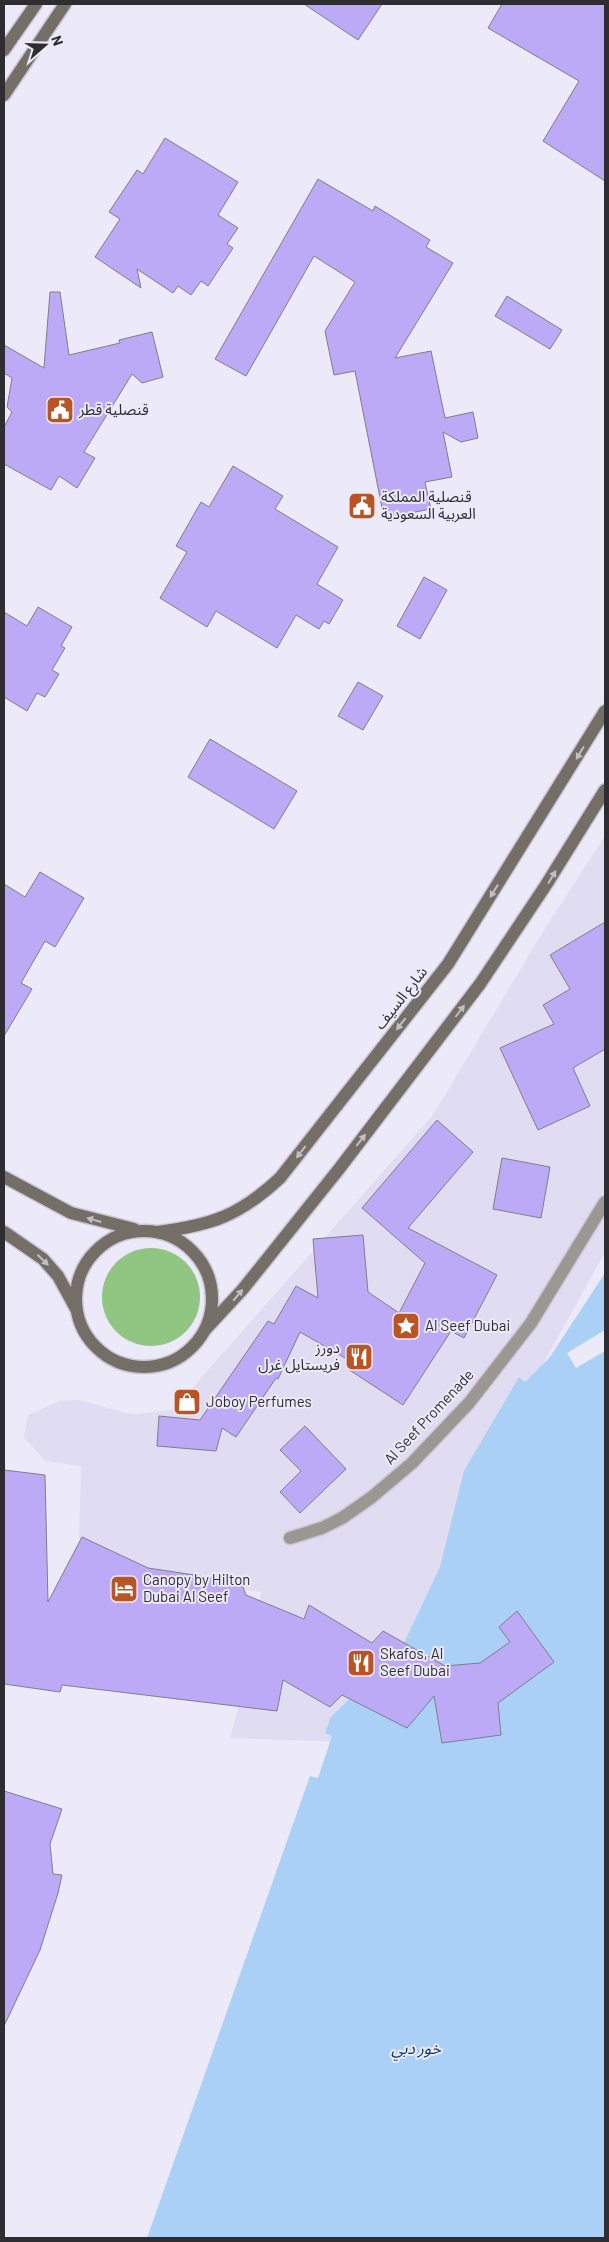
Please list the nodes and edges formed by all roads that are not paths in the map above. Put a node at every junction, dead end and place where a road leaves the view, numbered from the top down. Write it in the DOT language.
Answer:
graph roads {
  1 [pos="36,4"];
  2 [pos="65,4"];
  3 [pos="4,50"];
  4 [pos="4,95"];
  5 [pos="605,712"];
  6 [pos="605,790"];
  7 [pos="4,1177"];
  8 [pos="605,1202"];
  9 [pos="142,1230"];
  10 [pos="4,1232"];
  11 [pos="158,1232"];
  12 [pos="78,1313"];
  13 [pos="205,1330"];
  14 [pos="290,1538"];
  1 -- 3 [label="street"];
  2 -- 4 [label="street"];
  5 -- 11 [label="street, شارع السيف, one-way"];
  13 -- 6 [label="street, شارع السيف, one-way"];
  9 -- 7 [label="street, شارع السيف, one-way"];
  8 -- 14 [label="street, Al Seef Promenade"];
  9 -- 11 [label="street, شارع السيف"];
  9 -- 12 [label="street, شارع السيف"];
  10 -- 12 [label="street, شارع السيف, one-way"];
  11 -- 13 [label="street, شارع السيف"];
  12 -- 13 [label="street, شارع السيف"];
}
